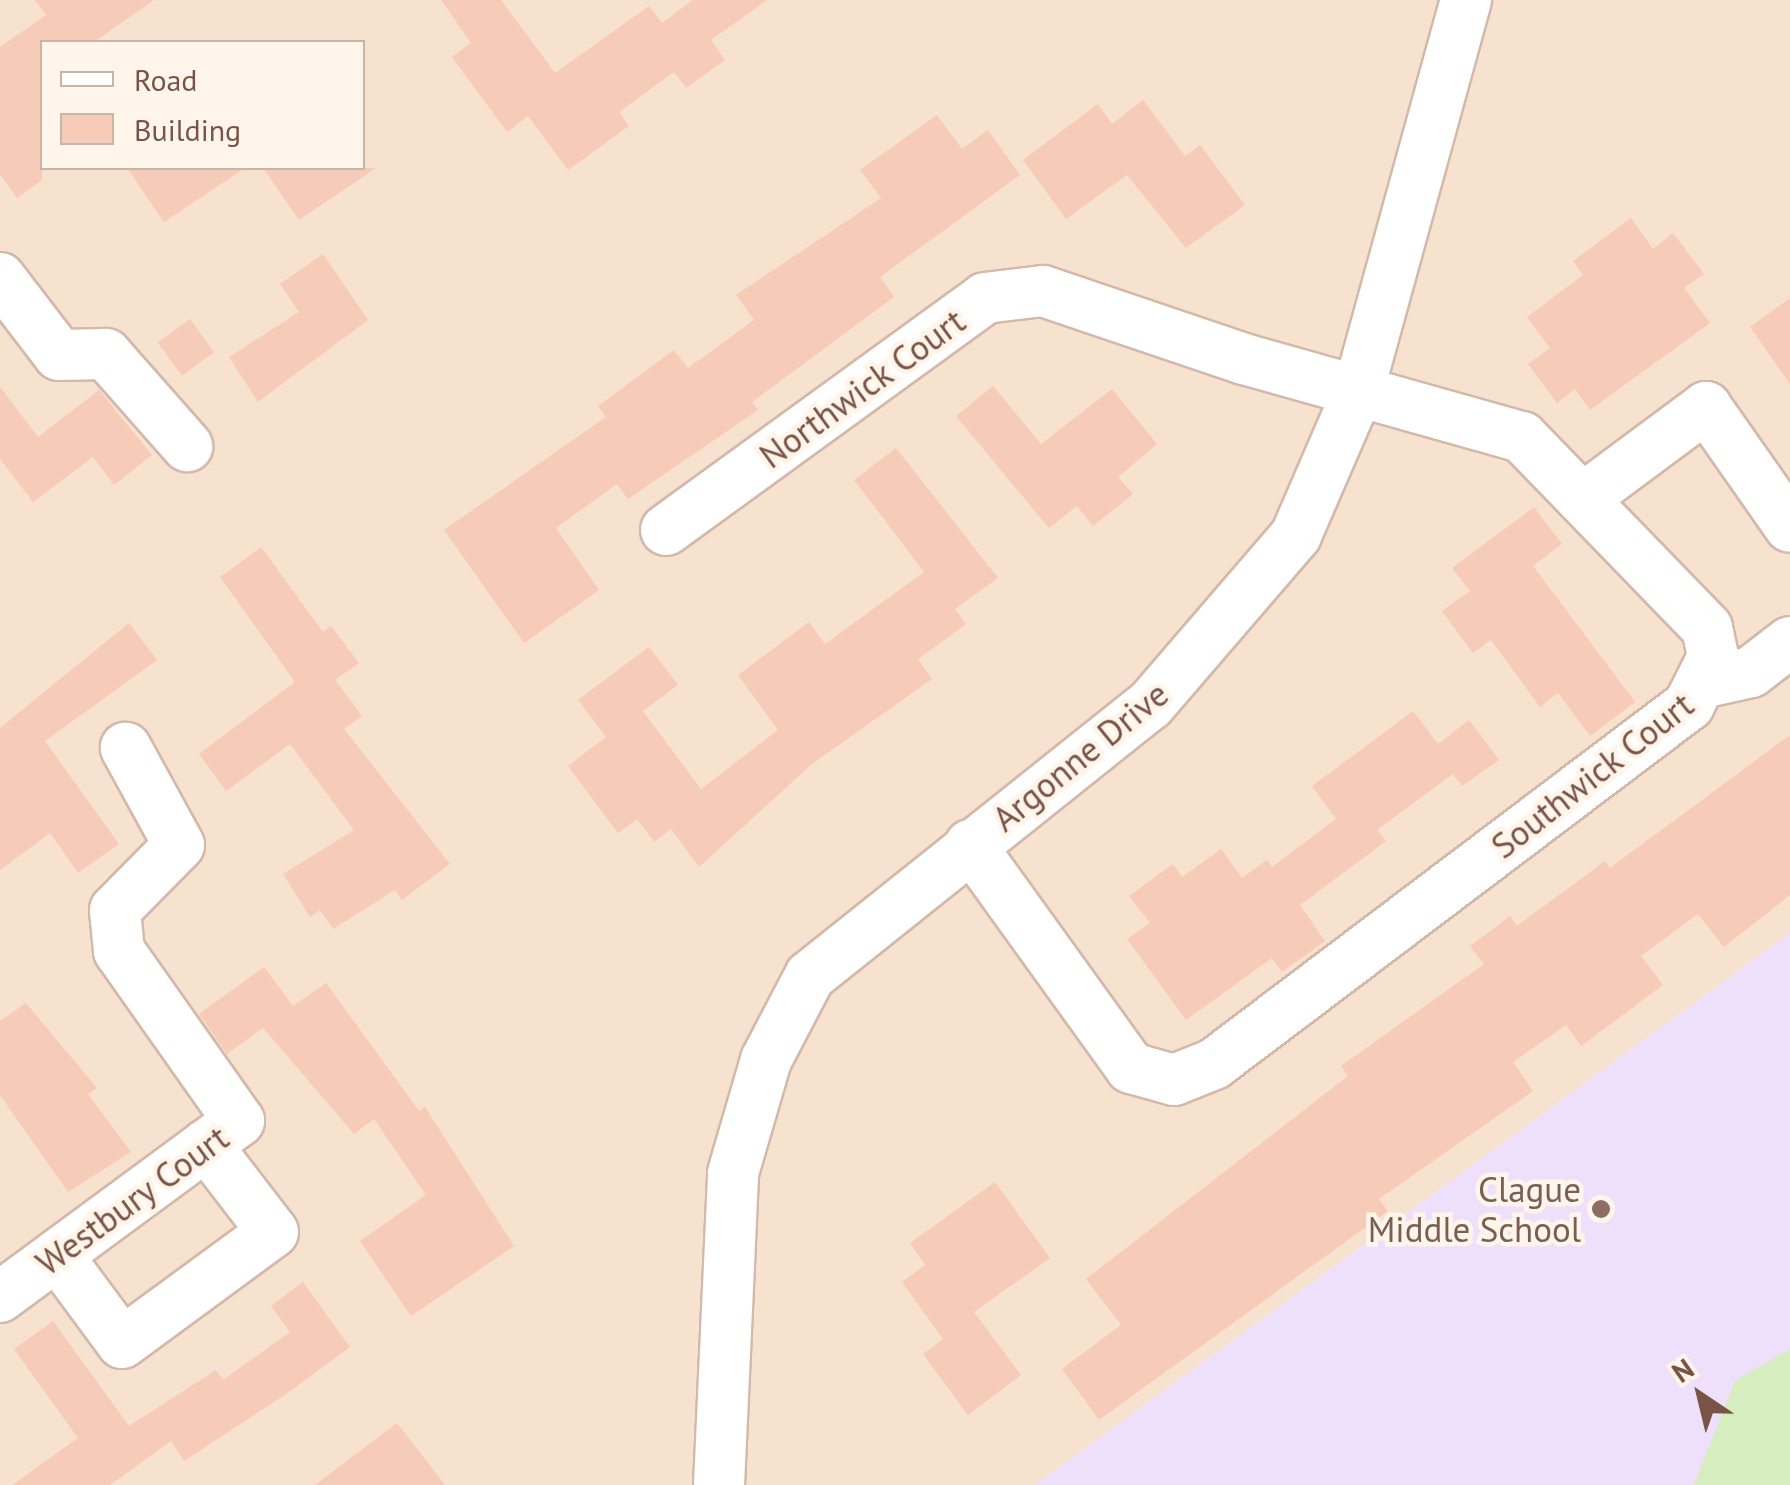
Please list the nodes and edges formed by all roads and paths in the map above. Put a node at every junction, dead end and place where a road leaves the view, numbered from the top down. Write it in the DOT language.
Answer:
graph roads {
  1 [pos="1466,0"];
  2 [pos="0,278"];
  3 [pos="1358,392"];
  4 [pos="186,446"];
  5 [pos="1584,496"];
  6 [pos="1790,527"];
  7 [pos="666,530"];
  8 [pos="1790,642"];
  9 [pos="1706,682"];
  10 [pos="126,748"];
  11 [pos="970,846"];
  12 [pos="206,1145"];
  13 [pos="58,1255"];
  14 [pos="0,1297"];
  15 [pos="719,1485"];
  1 -- 3 [label="street, Argonne Drive"];
  2 -- 4 [label="street"];
  3 -- 5 [label="street, Southwick Court"];
  3 -- 7 [label="street, Northwick Court"];
  3 -- 11 [label="street, Argonne Drive"];
  5 -- 6 [label="street"];
  5 -- 9 [label="street, Southwick Court"];
  8 -- 9 [label="street"];
  9 -- 11 [label="street, Southwick Court"];
  10 -- 12 [label="street, Westbury Court"];
  11 -- 15 [label="street, Argonne Drive"];
  12 -- 13 [label="street, Westbury Court"];
  12 -- 13 [label="street"];
  13 -- 14 [label="street, Westbury Court"];
}
